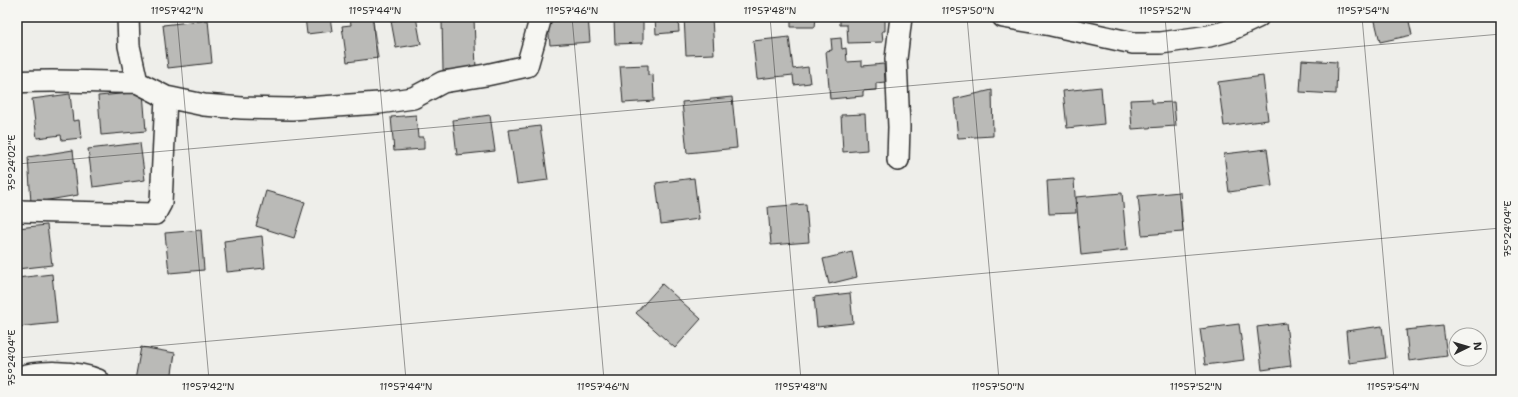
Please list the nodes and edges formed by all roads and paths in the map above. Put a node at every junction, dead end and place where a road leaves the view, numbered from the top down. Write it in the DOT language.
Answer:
graph roads {
  1 [pos="128,17"];
  2 [pos="541,17"];
  3 [pos="901,17"];
  4 [pos="1003,17"];
  5 [pos="1258,17"];
  6 [pos="17,82"];
  7 [pos="137,82"];
  8 [pos="166,97"];
  9 [pos="898,160"];
  10 [pos="17,211"];
  11 [pos="17,378"];
  12 [pos="98,380"];
  1 -- 7 [label="street"];
  2 -- 8 [label="street"];
  3 -- 9 [label="street"];
  4 -- 5 [label="street"];
  6 -- 7 [label="street"];
  7 -- 8 [label="street"];
  8 -- 10 [label="street"];
  11 -- 12 [label="street"];
}
